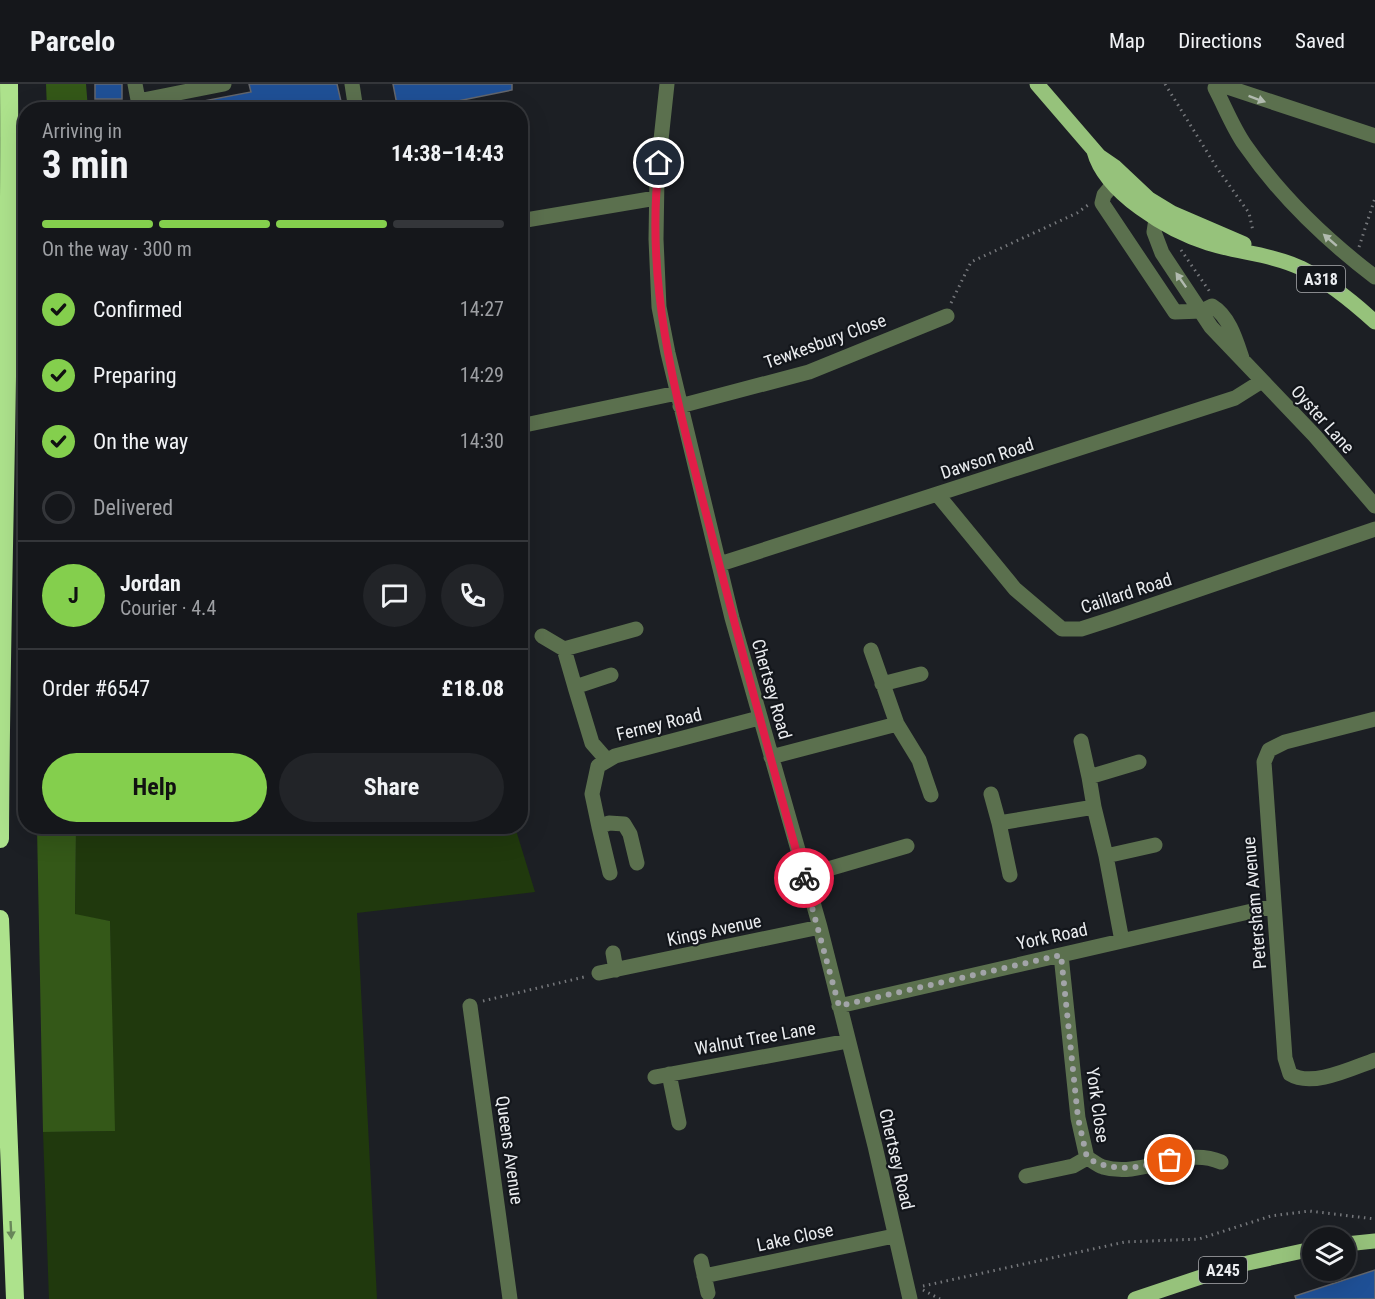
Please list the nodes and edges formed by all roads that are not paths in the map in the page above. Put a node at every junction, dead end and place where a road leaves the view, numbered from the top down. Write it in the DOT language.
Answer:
graph roads {
  1 [pos="9,84"];
  2 [pos="135,84"];
  3 [pos="224,84"];
  4 [pos="352,84"];
  5 [pos="667,84"];
  6 [pos="1036,84"];
  7 [pos="1212,86"];
  8 [pos="138,102"];
  9 [pos="151,102"];
  10 [pos="355,102"];
  11 [pos="1375,135"];
  12 [pos="1116,183"];
  13 [pos="656,198"];
  14 [pos="1156,219"];
  15 [pos="528,220"];
  16 [pos="1257,253"];
  17 [pos="1375,277"];
  18 [pos="1202,311"];
  19 [pos="947,316"];
  20 [pos="1375,322"];
  21 [pos="1262,381"];
  22 [pos="678,400"];
  23 [pos="528,425"];
  24 [pos="937,494"];
  25 [pos="1375,506"];
  26 [pos="1375,529"];
  27 [pos="720,564"];
  28 [pos="636,629"];
  29 [pos="542,636"];
  30 [pos="564,649"];
  31 [pos="870,650"];
  32 [pos="921,674"];
  33 [pos="611,675"];
  34 [pos="882,684"];
  35 [pos="574,687"];
  36 [pos="759,718"];
  37 [pos="1375,719"];
  38 [pos="897,724"];
  39 [pos="1081,741"];
  40 [pos="771,757"];
  41 [pos="606,759"];
  42 [pos="1139,762"];
  43 [pos="1089,777"];
  44 [pos="991,794"];
  45 [pos="931,795"];
  46 [pos="1094,807"];
  47 [pos="999,824"];
  48 [pos="599,827"];
  49 [pos="0,839"];
  50 [pos="1155,845"];
  51 [pos="907,846"];
  52 [pos="1106,856"];
  53 [pos="637,863"];
  54 [pos="610,873"];
  55 [pos="804,876"];
  56 [pos="1010,876"];
  57 [pos="1274,906"];
  58 [pos="0,920"];
  59 [pos="820,927"];
  60 [pos="1122,941"];
  61 [pos="613,953"];
  62 [pos="1061,955"];
  63 [pos="616,970"];
  64 [pos="599,973"];
  65 [pos="470,1006"];
  66 [pos="839,1006"];
  67 [pos="848,1041"];
  68 [pos="1375,1060"];
  69 [pos="679,1123"];
  70 [pos="1087,1158"];
  71 [pos="1221,1162"];
  72 [pos="1026,1176"];
  73 [pos="894,1236"];
  74 [pos="1375,1241"];
  75 [pos="1356,1243"];
  76 [pos="1302,1251"];
  77 [pos="708,1293"];
  78 [pos="910,1298"];
  79 [pos="15,1299"];
  80 [pos="510,1299"];
  81 [pos="1135,1299"];
  1 -- 49 [label="highway"];
  2 -- 8 [label="street"];
  3 -- 9 [label="street"];
  4 -- 10 [label="street"];
  5 -- 13 [label="street, Chertsey Road"];
  6 -- 12 [label="main road, A318"];
  7 -- 11 [label="street, one-way"];
  17 -- 7 [label="street, one-way"];
  12 -- 14 [label="main road, A318"];
  12 -- 16 [label="main road, A318"];
  12 -- 18 [label="street"];
  13 -- 15 [label="street"];
  13 -- 22 [label="street, Chertsey Road"];
  14 -- 16 [label="main road, A318"];
  18 -- 14 [label="street, Oyster Lane, one-way"];
  16 -- 20 [label="main road, A318"];
  18 -- 21 [label="street, Oyster Lane"];
  19 -- 22 [label="street, Tewkesbury Close"];
  21 -- 24 [label="street, Dawson Road"];
  21 -- 25 [label="street, Oyster Lane"];
  22 -- 23 [label="street, Tewkesbury Close"];
  22 -- 27 [label="street, Chertsey Road"];
  24 -- 26 [label="street, Caillard Road"];
  24 -- 27 [label="street, Dawson Road"];
  27 -- 36 [label="street, Chertsey Road"];
  28 -- 30 [label="street"];
  29 -- 30 [label="street"];
  30 -- 35 [label="street"];
  31 -- 34 [label="street"];
  32 -- 34 [label="street"];
  33 -- 35 [label="street"];
  34 -- 38 [label="street"];
  35 -- 41 [label="street"];
  36 -- 40 [label="street, Chertsey Road"];
  36 -- 41 [label="street, Ferney Road"];
  37 -- 57 [label="street, Petersham Avenue"];
  38 -- 40 [label="street"];
  38 -- 45 [label="street"];
  39 -- 43 [label="street"];
  40 -- 55 [label="street, Chertsey Road"];
  41 -- 48 [label="street, Ferney Road"];
  42 -- 43 [label="street"];
  43 -- 46 [label="street"];
  44 -- 47 [label="street"];
  46 -- 47 [label="street"];
  46 -- 52 [label="street"];
  47 -- 56 [label="street"];
  48 -- 53 [label="street"];
  48 -- 54 [label="street, Ferney Road"];
  50 -- 52 [label="street"];
  51 -- 55 [label="street"];
  52 -- 60 [label="street"];
  55 -- 59 [label="street, Chertsey Road"];
  57 -- 60 [label="street, York Road"];
  57 -- 68 [label="street, Petersham Avenue"];
  58 -- 79 [label="highway, one-way"];
  59 -- 63 [label="street, Kings Avenue"];
  59 -- 66 [label="street, Chertsey Road"];
  60 -- 62 [label="street, York Road"];
  61 -- 63 [label="street"];
  62 -- 66 [label="street, York Road"];
  62 -- 70 [label="street, York Close"];
  63 -- 64 [label="street, Kings Avenue"];
  65 -- 80 [label="street, Queens Avenue"];
  66 -- 67 [label="street, Chertsey Road"];
  67 -- 69 [label="street, Walnut Tree Lane"];
  67 -- 73 [label="street, Chertsey Road"];
  70 -- 71 [label="street, York Close"];
  70 -- 72 [label="street"];
  73 -- 77 [label="street, Lake Close"];
  73 -- 78 [label="street, Chertsey Road"];
  74 -- 75 [label="main road"];
  76 -- 81 [label="main road, A245"];
}
